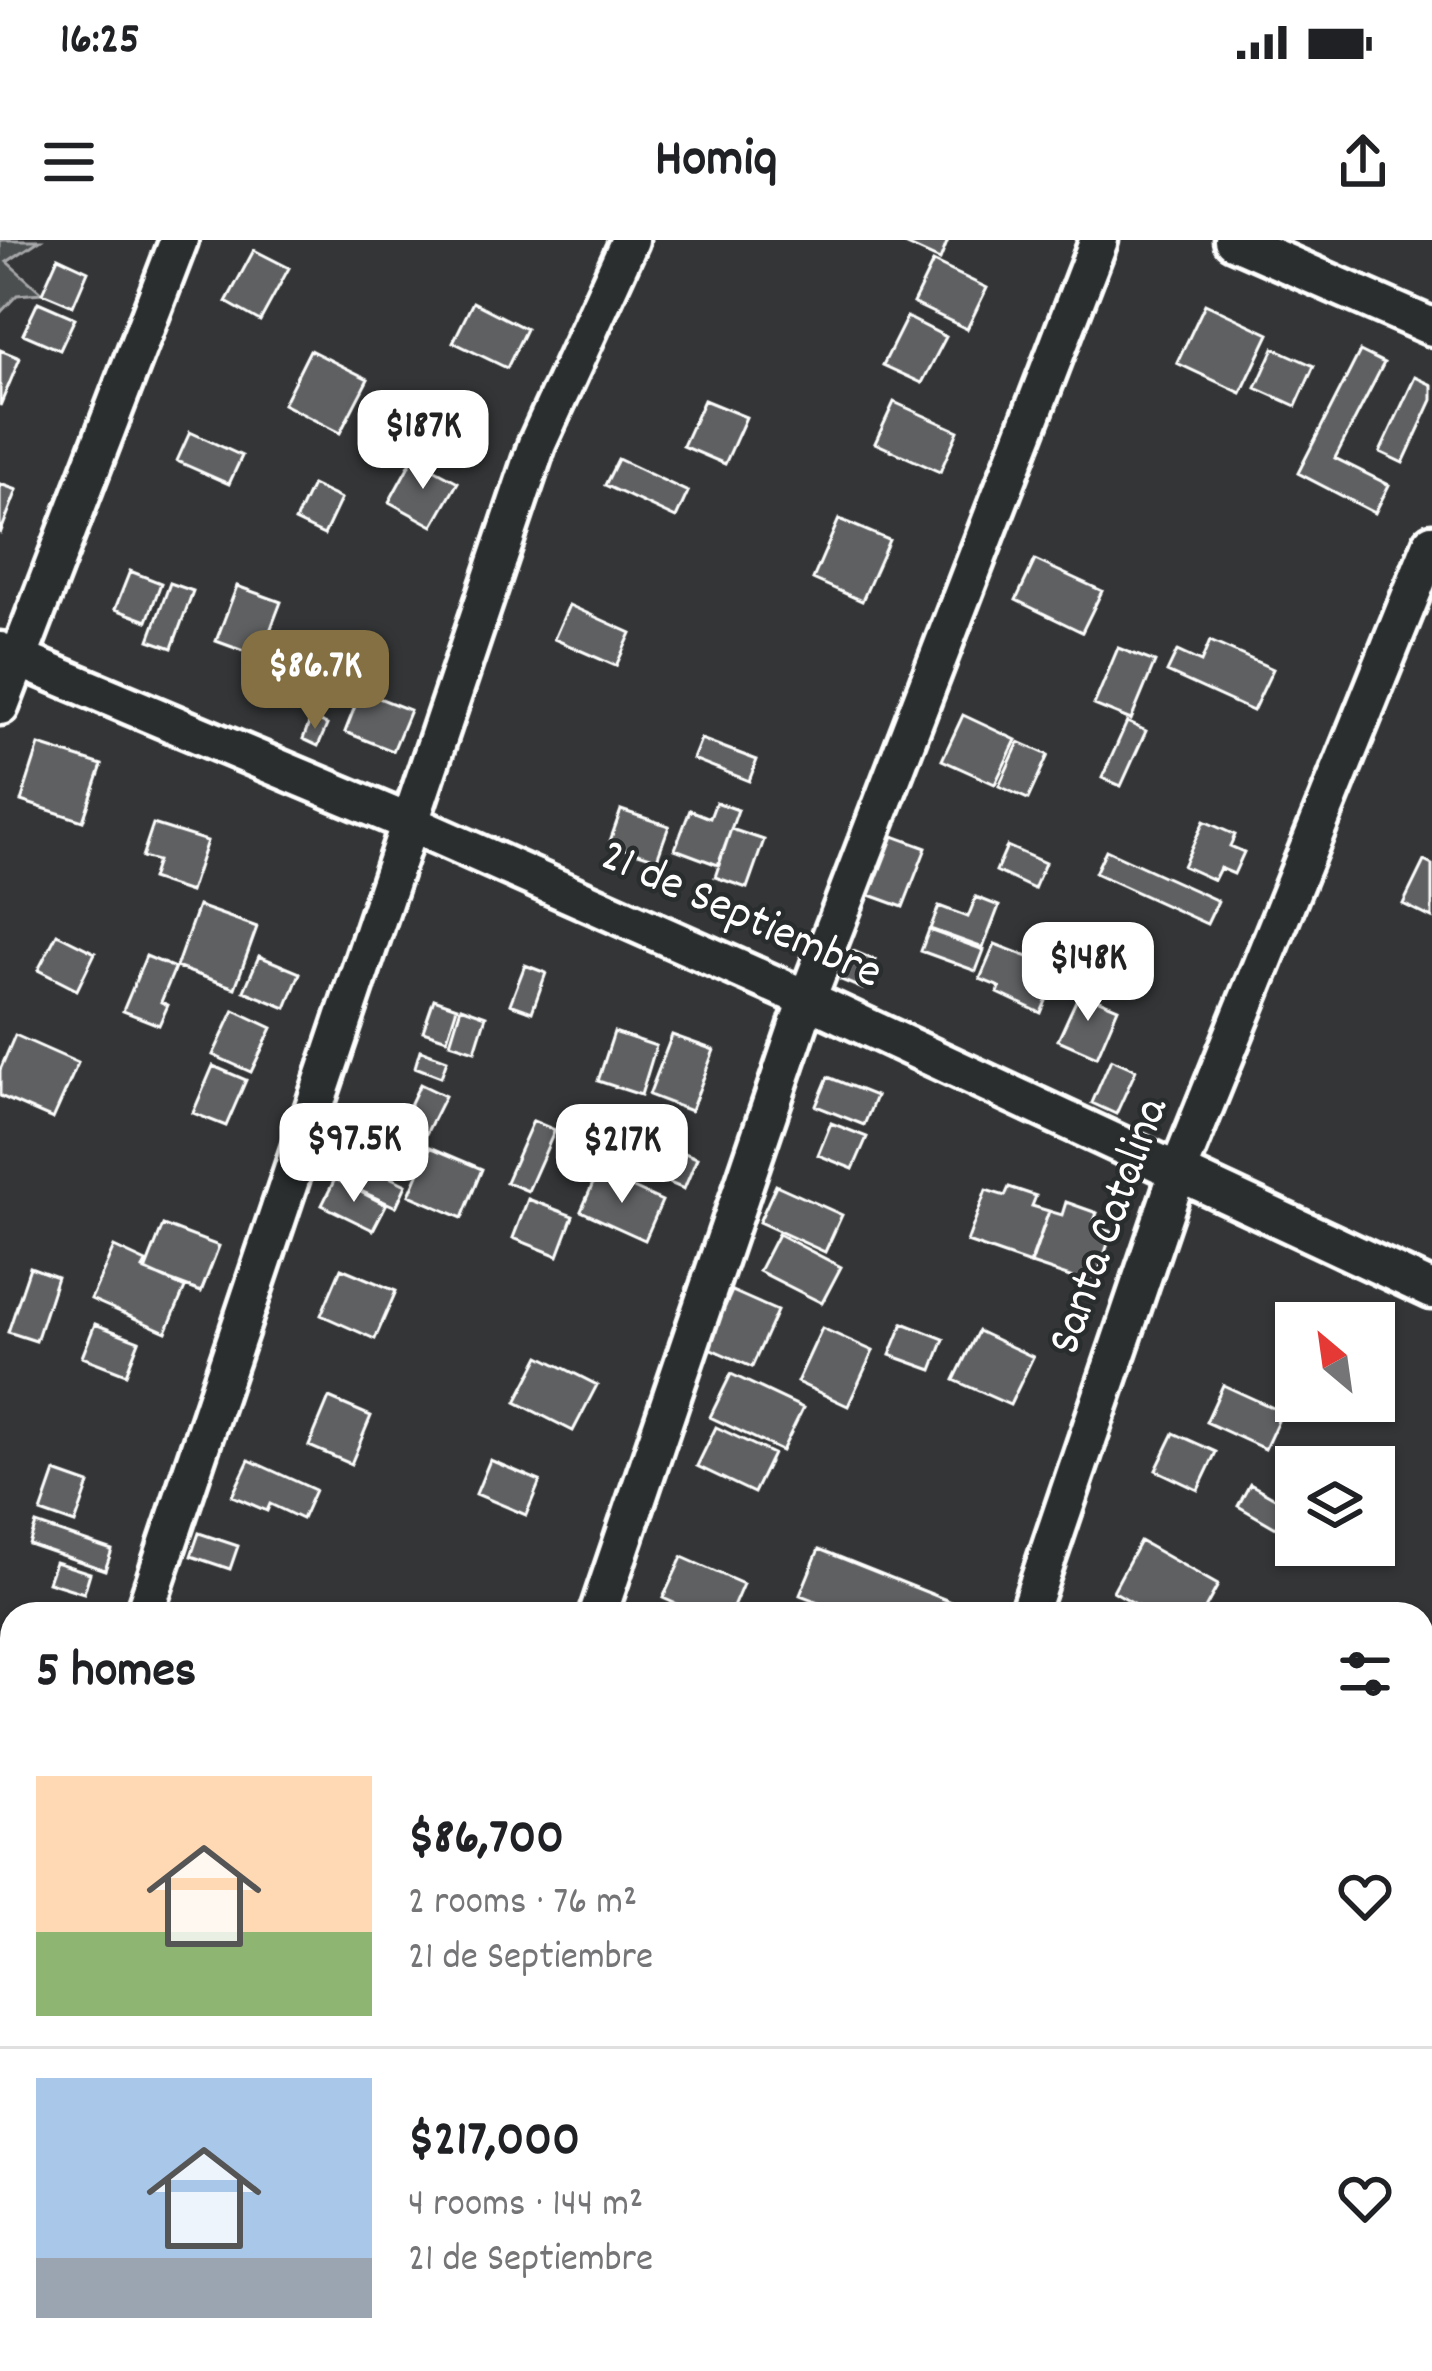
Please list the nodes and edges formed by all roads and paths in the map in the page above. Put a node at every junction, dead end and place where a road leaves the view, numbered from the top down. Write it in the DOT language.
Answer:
graph roads {
  1 [pos="179,240"];
  2 [pos="630,240"];
  3 [pos="1099,240"];
  4 [pos="1234,240"];
  5 [pos="1432,327"];
  6 [pos="1432,543"];
  7 [pos="9,654"];
  8 [pos="0,706"];
  9 [pos="412,824"];
  10 [pos="807,999"];
  11 [pos="1178,1172"];
  12 [pos="1432,1290"];
  13 [pos="149,1602"];
  14 [pos="602,1602"];
  15 [pos="1032,1602"];
  1 -- 7 [label="street"];
  2 -- 9 [label="street"];
  3 -- 10 [label="street"];
  4 -- 5 [label="street"];
  6 -- 11 [label="street, Santa Catalina"];
  7 -- 8 [label="street"];
  7 -- 9 [label="street, 21 de Septiembre"];
  9 -- 10 [label="street, 21 de Septiembre"];
  9 -- 13 [label="street"];
  10 -- 11 [label="street, 21 de Septiembre"];
  10 -- 14 [label="street"];
  11 -- 12 [label="street, 21 de Septiembre"];
  11 -- 15 [label="street, Santa Catalina"];
}
